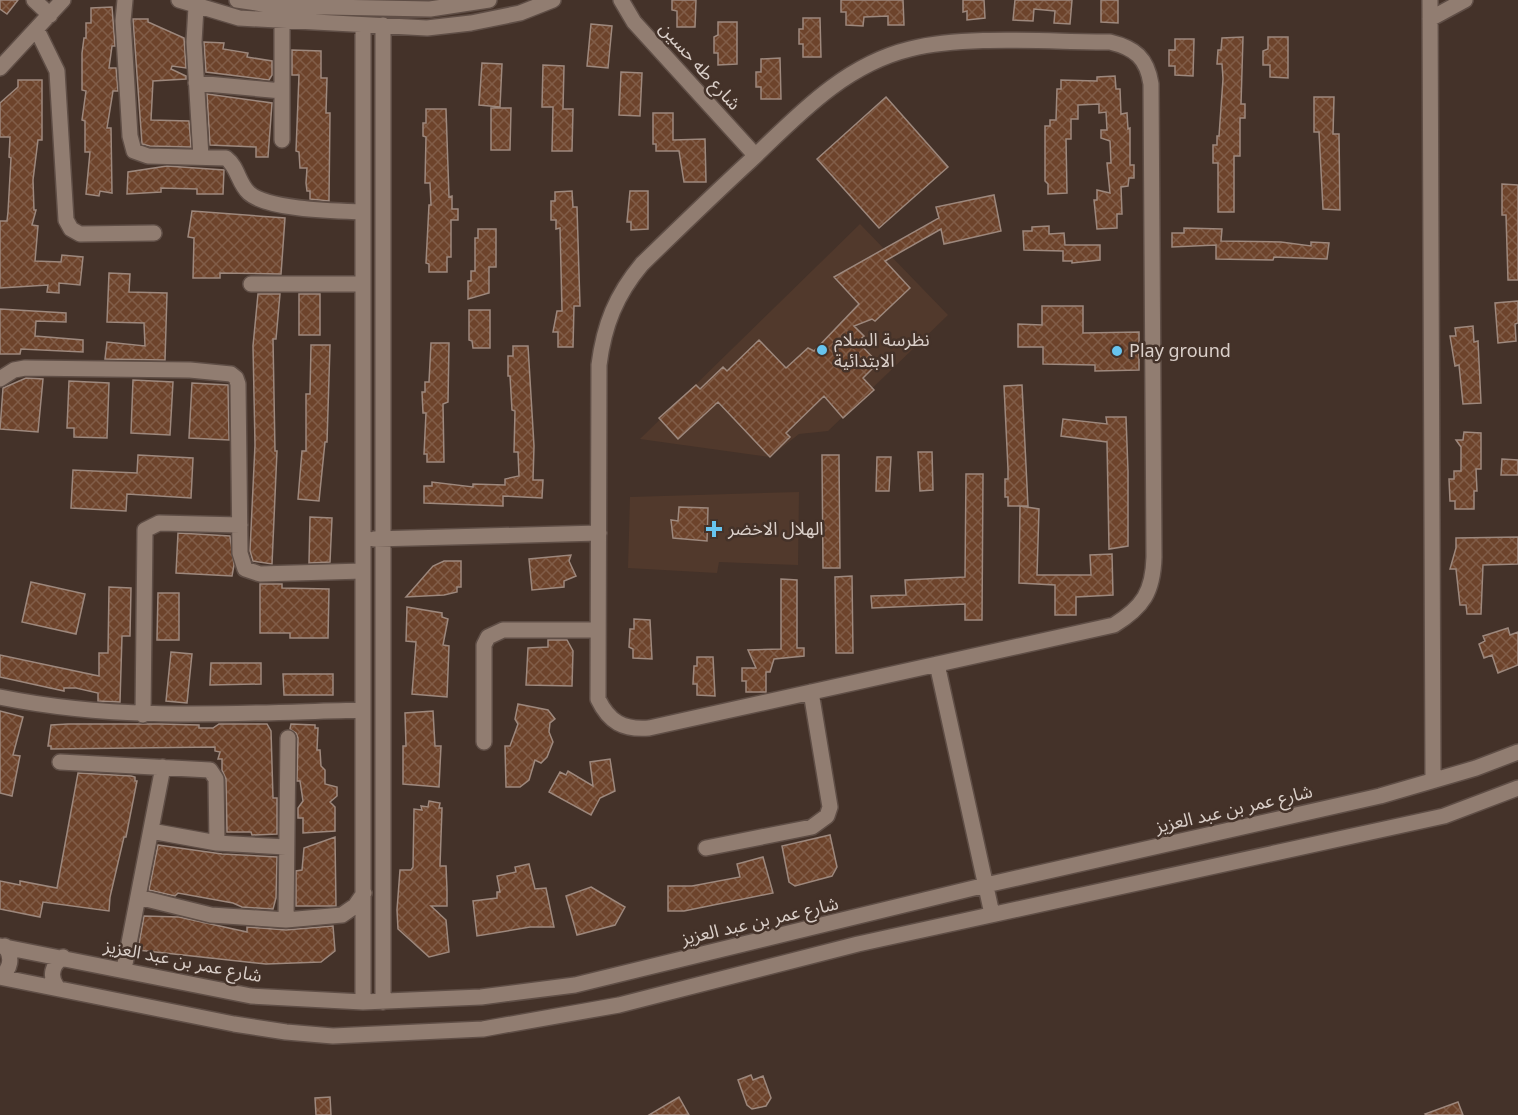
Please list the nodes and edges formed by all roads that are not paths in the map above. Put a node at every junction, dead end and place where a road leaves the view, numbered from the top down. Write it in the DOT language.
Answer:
graph roads {
  1 [pos="34,0"];
  2 [pos="63,0"];
  3 [pos="125,0"];
  4 [pos="179,0"];
  5 [pos="237,0"];
  6 [pos="489,0"];
  7 [pos="553,0"];
  8 [pos="621,0"];
  9 [pos="1430,0"];
  10 [pos="1465,0"];
  11 [pos="196,7"];
  12 [pos="50,15"];
  13 [pos="1430,19"];
  14 [pos="282,22"];
  15 [pos="363,25"];
  16 [pos="383,26"];
  17 [pos="37,30"];
  18 [pos="0,68"];
  19 [pos="196,83"];
  20 [pos="282,91"];
  21 [pos="282,141"];
  22 [pos="755,156"];
  23 [pos="201,157"];
  24 [pos="363,212"];
  25 [pos="154,233"];
  26 [pos="251,284"];
  27 [pos="363,284"];
  28 [pos="0,379"];
  29 [pos="240,525"];
  30 [pos="599,533"];
  31 [pos="363,539"];
  32 [pos="383,539"];
  33 [pos="363,571"];
  34 [pos="598,630"];
  35 [pos="938,664"];
  36 [pos="811,692"];
  37 [pos="0,697"];
  38 [pos="363,710"];
  39 [pos="142,715"];
  40 [pos="288,738"];
  41 [pos="484,742"];
  42 [pos="1518,752"];
  43 [pos="60,762"];
  44 [pos="163,767"];
  45 [pos="1433,780"];
  46 [pos="1518,788"];
  47 [pos="151,831"];
  48 [pos="217,843"];
  49 [pos="286,847"];
  50 [pos="706,848"];
  51 [pos="986,885"];
  52 [pos="364,893"];
  53 [pos="138,897"];
  54 [pos="992,914"];
  55 [pos="334,917"];
  56 [pos="286,920"];
  57 [pos="363,936"];
  58 [pos="3,946"];
  59 [pos="63,957"];
  60 [pos="124,969"];
  61 [pos="0,977"];
  62 [pos="57,987"];
  63 [pos="363,1002"];
  64 [pos="383,1002"];
  1 -- 12 [label="street"];
  2 -- 12 [label="street"];
  3 -- 23 [label="street"];
  4 -- 11 [label="street"];
  5 -- 6 [label="street"];
  7 -- 16 [label="street"];
  8 -- 22 [label="street, شارع طه حسين"];
  9 -- 13 [label="street"];
  10 -- 13 [label="street"];
  11 -- 14 [label="street"];
  11 -- 19 [label="street"];
  12 -- 17 [label="street"];
  13 -- 45 [label="street"];
  14 -- 15 [label="street"];
  14 -- 20 [label="street"];
  15 -- 16 [label="street"];
  15 -- 24 [label="street"];
  16 -- 32 [label="street"];
  17 -- 18 [label="street"];
  17 -- 25 [label="street"];
  19 -- 20 [label="street"];
  19 -- 23 [label="street"];
  20 -- 21 [label="street"];
  22 -- 30 [label="street"];
  22 -- 35 [label="street"];
  23 -- 24 [label="street"];
  24 -- 27 [label="street"];
  26 -- 27 [label="street"];
  27 -- 31 [label="street"];
  28 -- 29 [label="street"];
  29 -- 33 [label="street"];
  29 -- 39 [label="street"];
  30 -- 32 [label="street"];
  30 -- 34 [label="street"];
  31 -- 32 [label="street"];
  31 -- 33 [label="street"];
  32 -- 64 [label="street"];
  33 -- 38 [label="street"];
  34 -- 36 [label="street"];
  34 -- 41 [label="street"];
  35 -- 36 [label="street"];
  35 -- 51 [label="street"];
  36 -- 50 [label="street"];
  37 -- 39 [label="street"];
  38 -- 39 [label="street"];
  38 -- 52 [label="street"];
  40 -- 49 [label="street"];
  42 -- 45 [label="street, شارع عمر بن عبد العزيز"];
  43 -- 44 [label="street"];
  44 -- 47 [label="street"];
  44 -- 48 [label="street"];
  45 -- 51 [label="street, شارع عمر بن عبد العزيز"];
  46 -- 54 [label="street"];
  47 -- 48 [label="street"];
  47 -- 53 [label="street"];
  48 -- 49 [label="street"];
  49 -- 56 [label="street"];
  51 -- 54 [label="street"];
  51 -- 64 [label="street, شارع عمر بن عبد العزيز"];
  52 -- 55 [label="street"];
  52 -- 57 [label="street"];
  53 -- 56 [label="street"];
  53 -- 60 [label="street"];
  54 -- 62 [label="street"];
  55 -- 56 [label="street"];
  55 -- 57 [label="street"];
  57 -- 63 [label="street"];
  58 -- 59 [label="street, شارع عمر بن عبد العزيز"];
  58 -- 61 [label="street"];
  59 -- 60 [label="street, شارع عمر بن عبد العزيز"];
  59 -- 62 [label="street"];
  60 -- 63 [label="street, شارع عمر بن عبد العزيز"];
  61 -- 62 [label="street"];
  63 -- 64 [label="street, شارع عمر بن عبد العزيز"];
}
